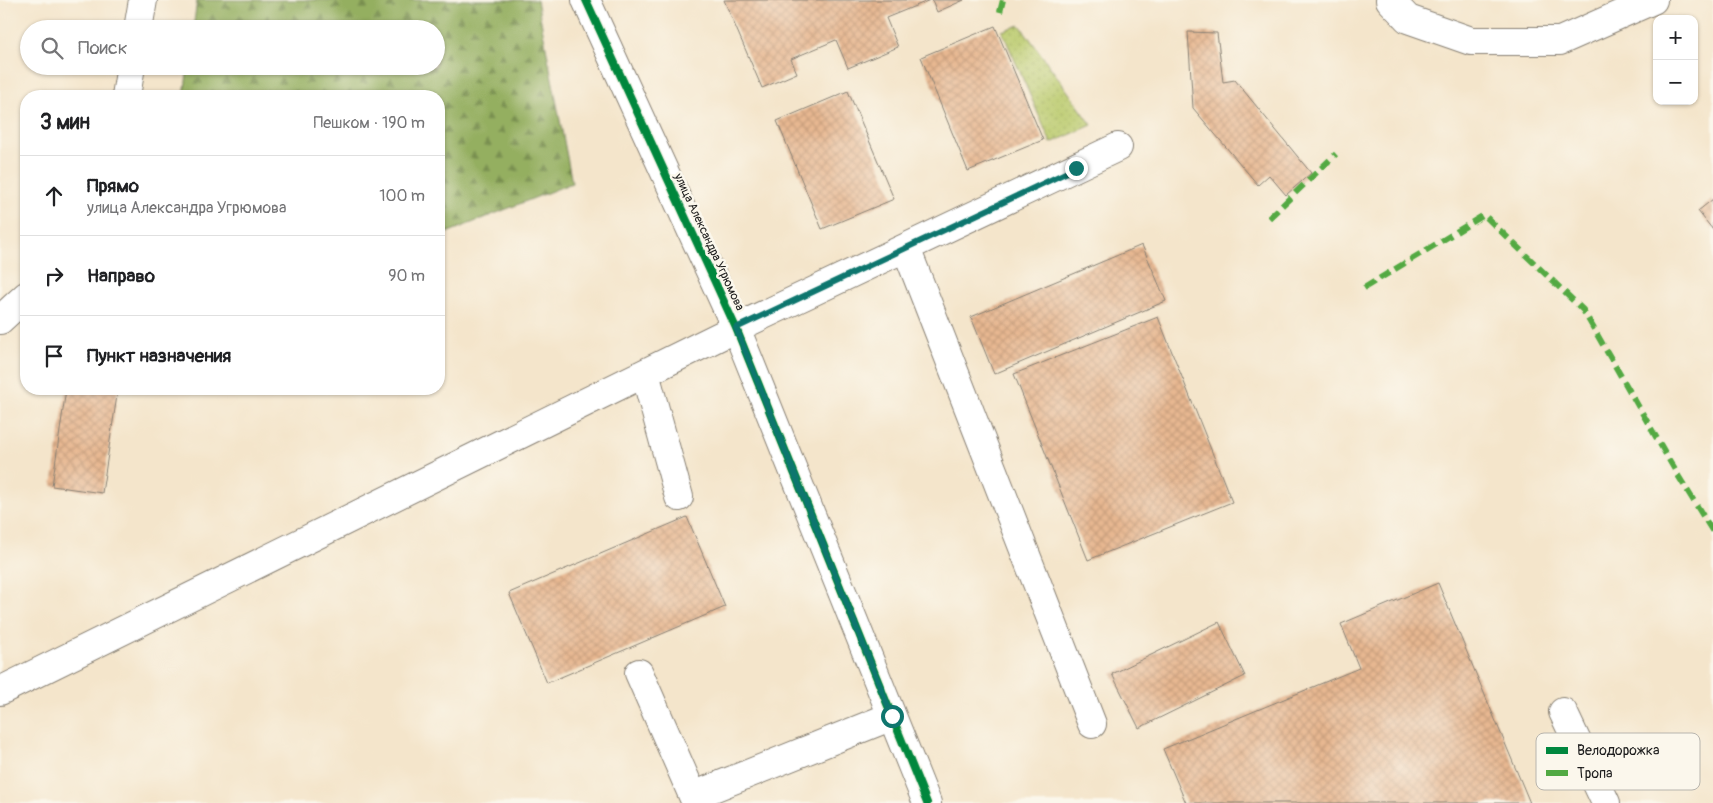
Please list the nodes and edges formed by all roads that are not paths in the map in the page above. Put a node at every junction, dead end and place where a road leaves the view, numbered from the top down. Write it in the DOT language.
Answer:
graph roads {
  1 [pos="143,0"];
  2 [pos="586,0"];
  3 [pos="1390,0"];
  4 [pos="1653,0"];
  5 [pos="140,20"];
  6 [pos="130,75"];
  7 [pos="127,90"];
  8 [pos="1118,147"];
  9 [pos="906,248"];
  10 [pos="20,302"];
  11 [pos="0,320"];
  12 [pos="736,328"];
  13 [pos="645,373"];
  14 [pos="679,497"];
  15 [pos="639,673"];
  16 [pos="0,691"];
  17 [pos="1563,712"];
  18 [pos="892,716"];
  19 [pos="1092,724"];
  20 [pos="1573,733"];
  21 [pos="1600,790"];
  22 [pos="694,800"];
  23 [pos="927,803"];
  24 [pos="1606,803"];
  1 -- 5 [label="street"];
  2 -- 12 [label="street, улица Александра Угрюмова"];
  3 -- 4 [label="street"];
  6 -- 7 [label="street"];
  8 -- 9 [label="street"];
  9 -- 12 [label="street"];
  9 -- 19 [label="street"];
  10 -- 11 [label="street"];
  12 -- 13 [label="street"];
  12 -- 18 [label="street, улица Александра Угрюмова"];
  13 -- 14 [label="street"];
  13 -- 16 [label="street"];
  15 -- 22 [label="street"];
  17 -- 20 [label="street"];
  18 -- 22 [label="street"];
  18 -- 23 [label="street, улица Александра Угрюмова"];
  21 -- 24 [label="street"];
}
